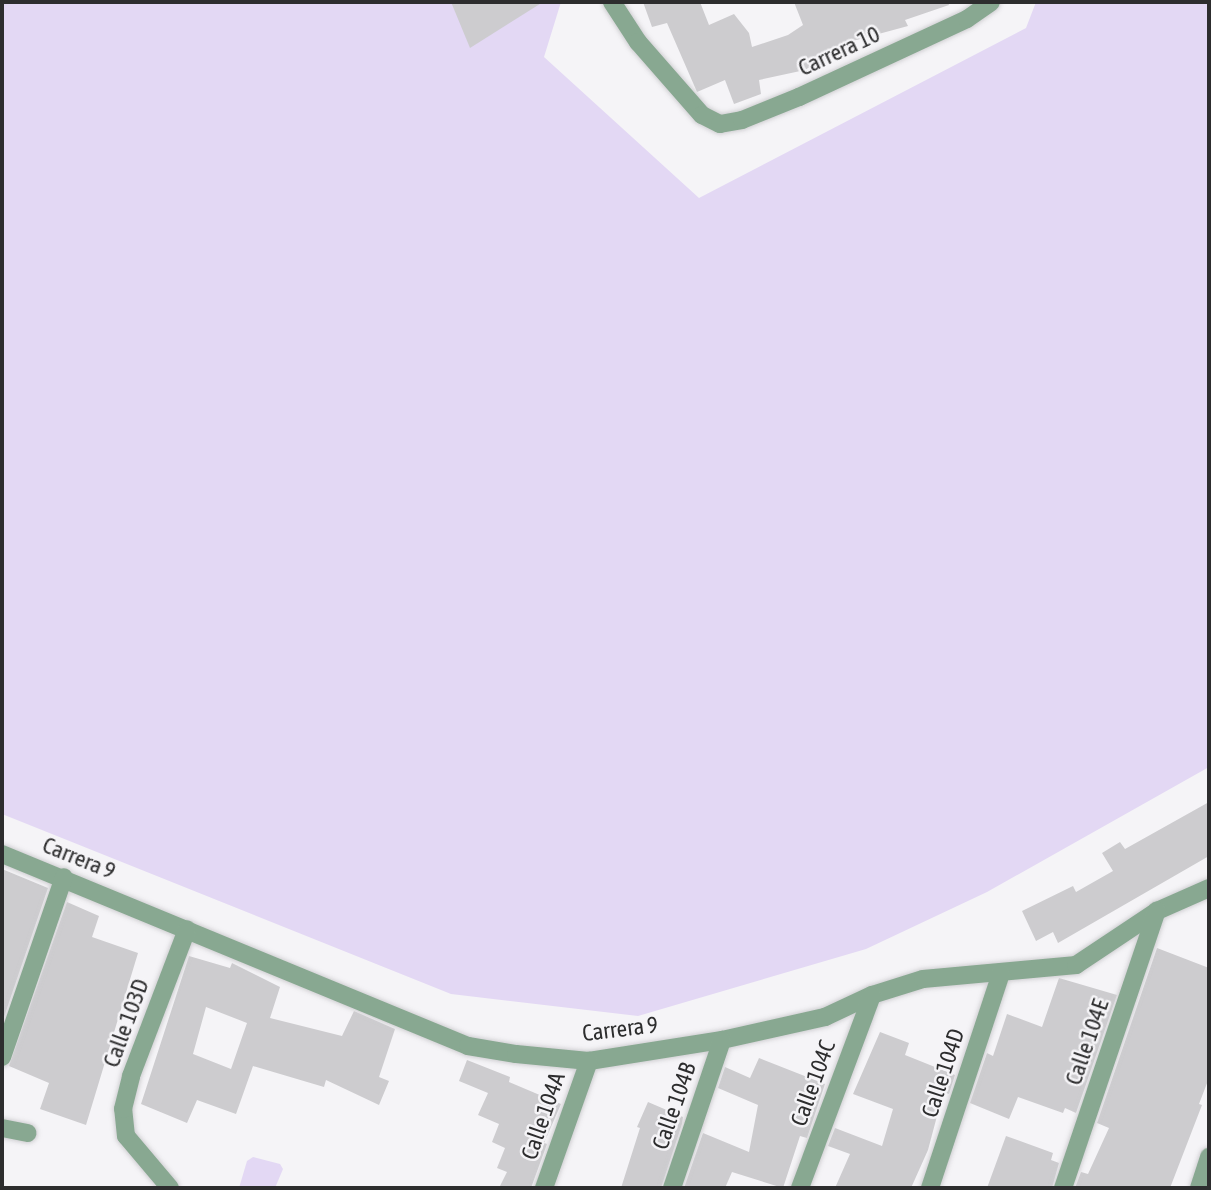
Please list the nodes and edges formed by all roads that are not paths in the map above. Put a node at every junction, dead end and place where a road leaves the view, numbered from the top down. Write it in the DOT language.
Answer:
graph roads {
  1 [pos="612,2"];
  2 [pos="992,2"];
  3 [pos="2,854"];
  4 [pos="64,877"];
  5 [pos="1209,888"];
  6 [pos="1157,911"];
  7 [pos="187,929"];
  8 [pos="1002,973"];
  9 [pos="872,995"];
  10 [pos="722,1040"];
  11 [pos="2,1057"];
  12 [pos="589,1060"];
  13 [pos="2,1128"];
  14 [pos="28,1133"];
  15 [pos="1209,1157"];
  16 [pos="170,1188"];
  17 [pos="544,1188"];
  18 [pos="672,1188"];
  19 [pos="800,1188"];
  20 [pos="930,1188"];
  21 [pos="1063,1188"];
  22 [pos="1199,1188"];
  1 -- 2 [label="street, Carrera 10"];
  3 -- 4 [label="street, Carrera 9"];
  4 -- 7 [label="street, Carrera 9"];
  4 -- 11 [label="street"];
  5 -- 6 [label="street, Carrera 9"];
  6 -- 8 [label="street, Carrera 9"];
  6 -- 21 [label="street, Calle 104E"];
  7 -- 12 [label="street, Carrera 9"];
  7 -- 16 [label="street, Calle 103D"];
  8 -- 9 [label="street, Carrera 9"];
  8 -- 20 [label="street, Calle 104D"];
  9 -- 10 [label="street, Carrera 9"];
  9 -- 19 [label="street, Calle 104C"];
  10 -- 12 [label="street, Carrera 9"];
  10 -- 18 [label="street, Calle 104B"];
  12 -- 17 [label="street, Calle 104A"];
  13 -- 14 [label="street"];
  15 -- 22 [label="street"];
}
